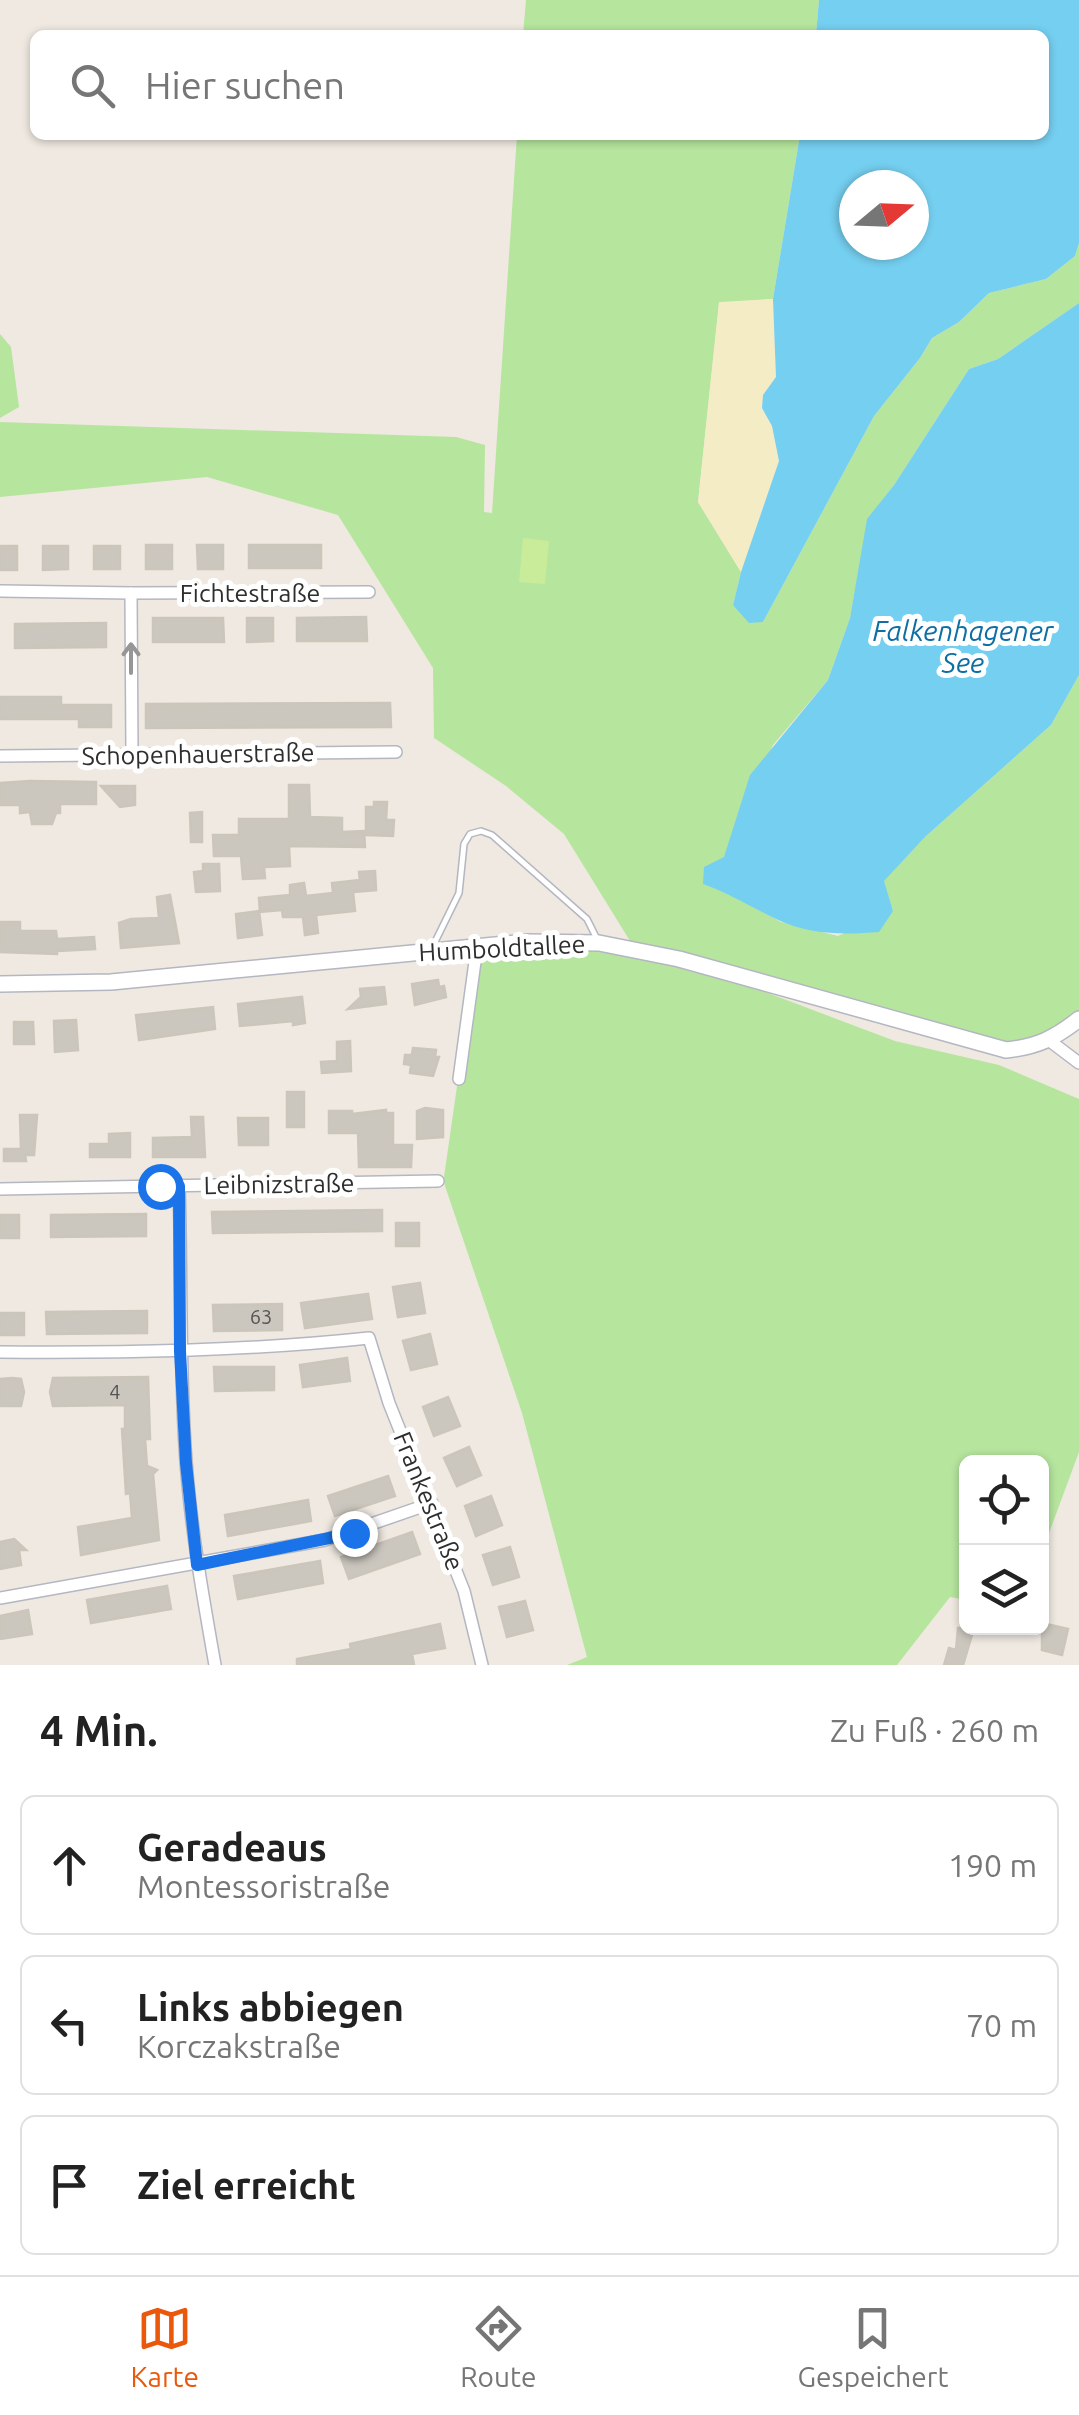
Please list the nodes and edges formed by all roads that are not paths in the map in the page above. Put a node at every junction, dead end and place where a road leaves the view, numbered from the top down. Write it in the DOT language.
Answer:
graph roads {
  1 [pos="0,591"];
  2 [pos="370,592"];
  3 [pos="131,593"];
  4 [pos="396,752"];
  5 [pos="132,755"];
  6 [pos="0,756"];
  7 [pos="599,942"];
  8 [pos="477,947"];
  9 [pos="430,951"];
  10 [pos="0,984"];
  11 [pos="1079,1019"];
  12 [pos="1050,1041"];
  13 [pos="1079,1063"];
  14 [pos="459,1079"];
  15 [pos="438,1181"];
  16 [pos="179,1186"];
  17 [pos="0,1189"];
  18 [pos="180,1351"];
  19 [pos="0,1352"];
  20 [pos="432,1504"];
  21 [pos="197,1565"];
  22 [pos="0,1598"];
  23 [pos="216,1665"];
  24 [pos="482,1665"];
  1 -- 3 [label="street, Fichtestraße"];
  2 -- 3 [label="street, Fichtestraße"];
  5 -- 3 [label="street, one-way"];
  4 -- 5 [label="street, Schopenhauerstraße"];
  5 -- 6 [label="street, Schopenhauerstraße"];
  7 -- 8 [label="street, Humboldtallee"];
  7 -- 9 [label="lane"];
  7 -- 12 [label="street, Humboldtallee"];
  8 -- 9 [label="street, Humboldtallee"];
  8 -- 14 [label="street"];
  9 -- 10 [label="street, Humboldtallee"];
  11 -- 12 [label="street"];
  12 -- 13 [label="street"];
  15 -- 16 [label="street, Leibnizstraße"];
  16 -- 17 [label="street, Leibnizstraße"];
  16 -- 18 [label="street"];
  18 -- 19 [label="street"];
  18 -- 20 [label="street, Frankestraße"];
  18 -- 21 [label="street"];
  20 -- 21 [label="street"];
  20 -- 24 [label="street, Frankestraße"];
  21 -- 22 [label="street"];
  21 -- 23 [label="street"];
}
